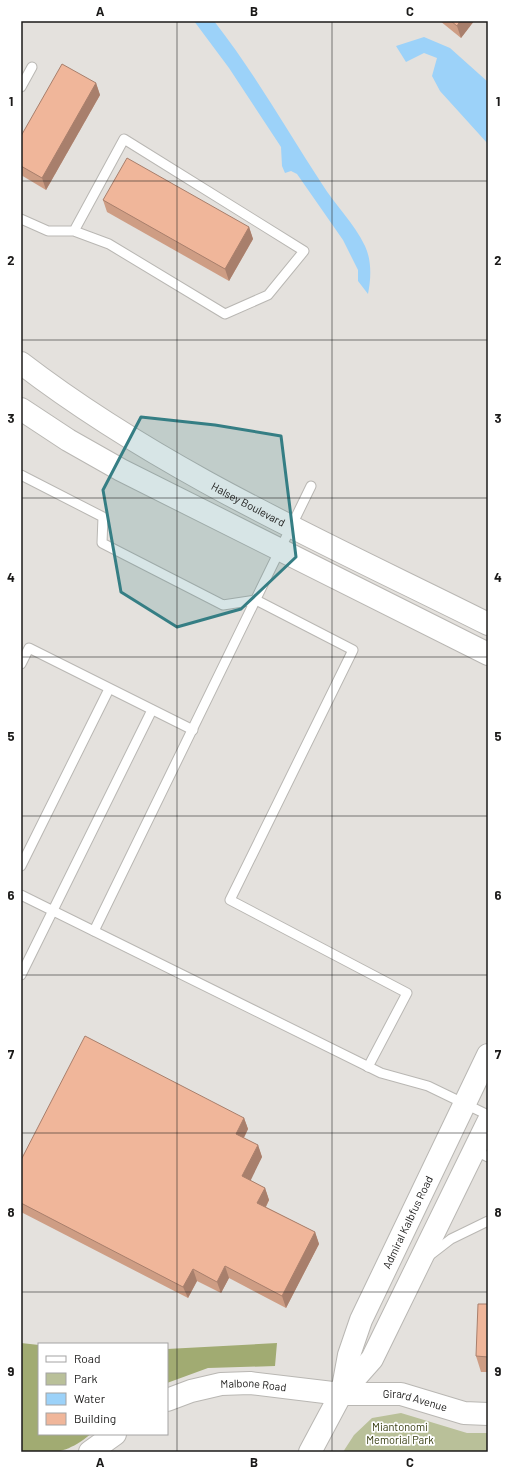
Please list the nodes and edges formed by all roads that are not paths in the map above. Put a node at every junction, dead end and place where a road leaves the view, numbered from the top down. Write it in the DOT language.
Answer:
graph roads {
  1 [pos="32,67"];
  2 [pos="21,87"];
  3 [pos="21,219"];
  4 [pos="74,231"];
  5 [pos="21,363"];
  6 [pos="21,409"];
  7 [pos="21,475"];
  8 [pos="311,486"];
  9 [pos="291,526"];
  10 [pos="280,551"];
  11 [pos="256,600"];
  12 [pos="488,624"];
  13 [pos="488,654"];
  14 [pos="21,664"];
  15 [pos="110,689"];
  16 [pos="152,710"];
  17 [pos="193,730"];
  18 [pos="21,866"];
  19 [pos="21,895"];
  20 [pos="53,911"];
  21 [pos="94,931"];
  22 [pos="21,975"];
  23 [pos="488,1055"];
  24 [pos="368,1067"];
  25 [pos="465,1104"];
  26 [pos="488,1115"];
  27 [pos="488,1122"];
  28 [pos="481,1154"];
  29 [pos="488,1221"];
  30 [pos="419,1265"];
  31 [pos="341,1394"];
  32 [pos="168,1400"];
  33 [pos="488,1414"];
  34 [pos="113,1435"];
  35 [pos="90,1452"];
  36 [pos="310,1452"];
  1 -- 2 [label="lane"];
  3 -- 4 [label="lane"];
  4 -- 4 [label="lane"];
  5 -- 9 [label="main road, Halsey Boulevard"];
  6 -- 10 [label="main road"];
  7 -- 11 [label="lane"];
  8 -- 9 [label="lane"];
  9 -- 10 [label="lane"];
  9 -- 12 [label="main road, Halsey Boulevard"];
  10 -- 11 [label="lane"];
  10 -- 13 [label="main road"];
  11 -- 17 [label="lane"];
  11 -- 24 [label="lane"];
  14 -- 15 [label="lane"];
  15 -- 16 [label="lane"];
  15 -- 18 [label="lane"];
  16 -- 17 [label="lane"];
  16 -- 20 [label="lane"];
  17 -- 21 [label="lane"];
  19 -- 20 [label="lane"];
  20 -- 21 [label="lane"];
  20 -- 22 [label="lane"];
  21 -- 24 [label="lane"];
  23 -- 25 [label="main road, Admiral Kalbfus Road"];
  24 -- 25 [label="lane"];
  25 -- 26 [label="lane"];
  25 -- 31 [label="main road, Admiral Kalbfus Road"];
  27 -- 28 [label="main road, Admiral Kalbfus Road"];
  28 -- 30 [label="main road, Admiral Kalbfus Road"];
  29 -- 30 [label="lane"];
  30 -- 31 [label="main road, Admiral Kalbfus Road"];
  31 -- 32 [label="main road, Malbone Road"];
  31 -- 33 [label="main road, Girard Avenue"];
  31 -- 36 [label="main road, Admiral Kalbfus Road"];
  34 -- 35 [label="main road"];
}
